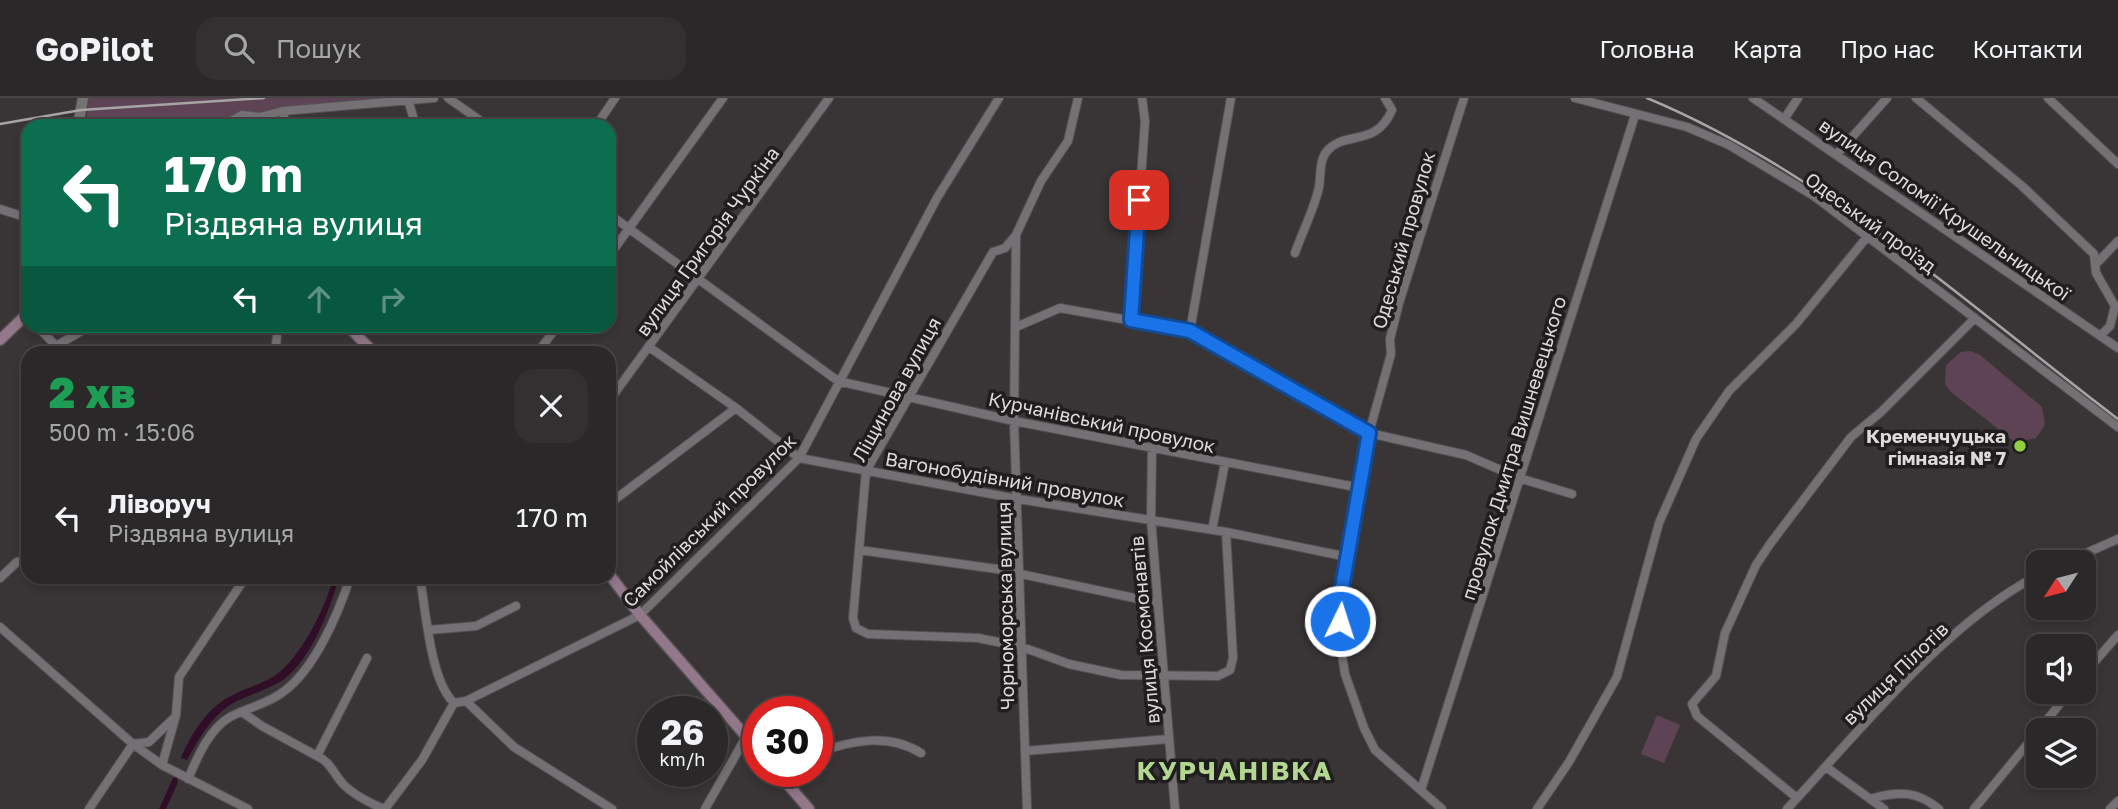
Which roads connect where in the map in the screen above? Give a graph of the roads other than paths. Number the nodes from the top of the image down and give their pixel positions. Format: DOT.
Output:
graph roads {
  1 [pos="83,98"];
  2 [pos="434,98"];
  3 [pos="447,98"];
  4 [pos="615,98"];
  5 [pos="723,98"];
  6 [pos="829,98"];
  7 [pos="999,98"];
  8 [pos="1078,98"];
  9 [pos="1142,98"];
  10 [pos="1231,98"];
  11 [pos="1385,98"];
  12 [pos="1464,98"];
  13 [pos="1575,98"];
  14 [pos="1753,98"];
  15 [pos="1798,98"];
  16 [pos="1887,98"];
  17 [pos="1916,98"];
  18 [pos="2048,98"];
  19 [pos="408,100"];
  20 [pos="283,111"];
  21 [pos="1635,115"];
  22 [pos="260,117"];
  23 [pos="1785,118"];
  24 [pos="79,119"];
  25 [pos="235,119"];
  26 [pos="263,119"];
  27 [pos="285,119"];
  28 [pos="413,119"];
  29 [pos="478,119"];
  30 [pos="601,119"];
  31 [pos="1837,154"];
  32 [pos="2118,164"];
  33 [pos="0,209"];
  34 [pos="21,216"];
  35 [pos="616,219"];
  36 [pos="631,230"];
  37 [pos="1016,235"];
  38 [pos="1867,237"];
  39 [pos="2118,241"];
  40 [pos="616,248"];
  41 [pos="1295,253"];
  42 [pos="2096,262"];
  43 [pos="698,278"];
  44 [pos="1975,318"];
  45 [pos="21,320"];
  46 [pos="1131,320"];
  47 [pos="1016,327"];
  48 [pos="21,329"];
  49 [pos="10,331"];
  50 [pos="1190,331"];
  51 [pos="42,333"];
  52 [pos="78,333"];
  53 [pos="2100,335"];
  54 [pos="0,340"];
  55 [pos="56,346"];
  56 [pos="649,347"];
  57 [pos="2118,348"];
  58 [pos="838,381"];
  59 [pos="616,392"];
  60 [pos="907,396"];
  61 [pos="736,408"];
  62 [pos="1014,421"];
  63 [pos="2118,427"];
  64 [pos="1369,433"];
  65 [pos="1152,447"];
  66 [pos="799,458"];
  67 [pos="1225,463"];
  68 [pos="866,471"];
  69 [pos="1519,478"];
  70 [pos="1361,488"];
  71 [pos="1572,494"];
  72 [pos="616,499"];
  73 [pos="1018,499"];
  74 [pos="1151,519"];
  75 [pos="1212,530"];
  76 [pos="1226,532"];
  77 [pos="2118,539"];
  78 [pos="859,550"];
  79 [pos="2093,550"];
  80 [pos="1348,557"];
  81 [pos="21,561"];
  82 [pos="1019,575"];
  83 [pos="0,578"];
  84 [pos="2026,582"];
  85 [pos="616,583"];
  86 [pos="241,584"];
  87 [pos="348,584"];
  88 [pos="421,584"];
  89 [pos="1158,603"];
  90 [pos="516,606"];
  91 [pos="640,615"];
  92 [pos="0,627"];
  93 [pos="429,630"];
  94 [pos="2118,635"];
  95 [pos="1022,647"];
  96 [pos="367,658"];
  97 [pos="2096,660"];
  98 [pos="1164,677"];
  99 [pos="466,701"];
  100 [pos="454,703"];
  101 [pos="2060,704"];
  102 [pos="242,712"];
  103 [pos="176,715"];
  104 [pos="2049,718"];
  105 [pos="742,732"];
  106 [pos="1169,739"];
  107 [pos="133,744"];
  108 [pos="742,744"];
  109 [pos="2026,746"];
  110 [pos="833,748"];
  111 [pos="1025,751"];
  112 [pos="922,753"];
  113 [pos="317,756"];
  114 [pos="162,765"];
  115 [pos="1826,766"];
  116 [pos="188,779"];
  117 [pos="790,787"];
  118 [pos="1421,790"];
  119 [pos="1797,798"];
  120 [pos="1873,798"];
  121 [pos="2118,800"];
  122 [pos="89,809"];
  123 [pos="248,809"];
  124 [pos="384,809"];
  125 [pos="612,809"];
  126 [pos="705,809"];
  127 [pos="809,809"];
  128 [pos="1027,809"];
  129 [pos="1175,809"];
  130 [pos="1442,809"];
  131 [pos="1537,809"];
  132 [pos="1787,809"];
  133 [pos="1884,809"];
  134 [pos="1939,809"];
  135 [pos="1974,809"];
  136 [pos="2110,809"];
  1 -- 24 [label="street"];
  2 -- 19 [label="street"];
  3 -- 29 [label="street"];
  4 -- 30 [label="street"];
  5 -- 36 [label="street"];
  6 -- 43 [label="street, вулиця Григорія Чуркіна"];
  7 -- 58 [label="street, Самойлівський провулок"];
  8 -- 37 [label="street, Ліщинова вулиця"];
  9 -- 46 [label="street"];
  10 -- 50 [label="street"];
  11 -- 41 [label="street"];
  12 -- 64 [label="street, Одеський провулок"];
  13 -- 21 [label="street, Одеський проїзд"];
  14 -- 23 [label="street, вулиця Соломії Крушельницької"];
  15 -- 23 [label="street"];
  16 -- 31 [label="street"];
  17 -- 42 [label="street"];
  18 -- 32 [label="street"];
  19 -- 20 [label="street"];
  19 -- 28 [label="street"];
  20 -- 22 [label="street"];
  20 -- 27 [label="street"];
  21 -- 38 [label="street, Одеський проїзд"];
  21 -- 69 [label="street, провулок Дмитра Вишневецького"];
  22 -- 25 [label="street"];
  22 -- 26 [label="street"];
  23 -- 31 [label="street, вулиця Соломії Крушельницької"];
  31 -- 53 [label="street, вулиця Соломії Крушельницької"];
  33 -- 34 [label="street"];
  35 -- 36 [label="street"];
  36 -- 40 [label="street"];
  36 -- 43 [label="street"];
  37 -- 47 [label="street, Чорноморська вулиця"];
  37 -- 60 [label="street, Ліщинова вулиця"];
  38 -- 44 [label="street, Одеський проїзд"];
  38 -- 131 [label="street"];
  39 -- 42 [label="street"];
  42 -- 53 [label="street"];
  43 -- 56 [label="street, вулиця Григорія Чуркіна"];
  43 -- 58 [label="street"];
  44 -- 63 [label="street, Одеський проїзд"];
  44 -- 119 [label="street"];
  45 -- 49 [label="main road"];
  46 -- 47 [label="street"];
  46 -- 50 [label="street"];
  47 -- 62 [label="street, Чорноморська вулиця"];
  48 -- 49 [label="main road"];
  49 -- 54 [label="main road"];
  50 -- 64 [label="street"];
  51 -- 55 [label="street"];
  52 -- 55 [label="street"];
  53 -- 57 [label="street, вулиця Соломії Крушельницької"];
  56 -- 59 [label="street, вулиця Григорія Чуркіна"];
  56 -- 61 [label="street, Вагонобудівний провулок"];
  58 -- 60 [label="street, Курчанівський провулок"];
  58 -- 66 [label="street, Самойлівський провулок"];
  60 -- 62 [label="street, Курчанівський провулок"];
  60 -- 68 [label="street, Ліщинова вулиця"];
  61 -- 66 [label="street, Вагонобудівний провулок"];
  61 -- 72 [label="street"];
  62 -- 65 [label="street, Курчанівський провулок"];
  62 -- 73 [label="street, Чорноморська вулиця"];
  64 -- 69 [label="street"];
  64 -- 70 [label="street, Одеський провулок"];
  65 -- 67 [label="street, Курчанівський провулок"];
  65 -- 74 [label="street, вулиця Космонавтів"];
  66 -- 68 [label="street, Вагонобудівний провулок"];
  66 -- 91 [label="street, Самойлівський провулок"];
  67 -- 70 [label="street, Курчанівський провулок"];
  67 -- 75 [label="street"];
  68 -- 73 [label="street, Вагонобудівний провулок"];
  68 -- 78 [label="street, Ліщинова вулиця"];
  69 -- 71 [label="street"];
  69 -- 118 [label="street, провулок Дмитра Вишневецького"];
  70 -- 80 [label="street, Одеський провулок"];
  73 -- 74 [label="street, Вагонобудівний провулок"];
  73 -- 82 [label="street, Чорноморська вулиця"];
  74 -- 75 [label="street, Вагонобудівний провулок"];
  74 -- 89 [label="street, вулиця Космонавтів"];
  75 -- 76 [label="street, Вагонобудівний провулок"];
  76 -- 80 [label="street, Вагонобудівний провулок"];
  76 -- 98 [label="street, Ліщинова вулиця"];
  77 -- 79 [label="street"];
  78 -- 82 [label="street"];
  78 -- 95 [label="street, Ліщинова вулиця"];
  80 -- 118 [label="street, Одеський провулок"];
  81 -- 83 [label="street"];
  82 -- 89 [label="street"];
  82 -- 95 [label="street, Чорноморська вулиця"];
  84 -- 115 [label="street, вулиця Пілотів"];
  85 -- 91 [label="main road"];
  86 -- 103 [label="street"];
  87 -- 102 [label="street"];
  88 -- 93 [label="street"];
  89 -- 98 [label="street, вулиця Космонавтів"];
  90 -- 93 [label="street"];
  91 -- 99 [label="street, Самойлівський провулок"];
  91 -- 105 [label="main road"];
  92 -- 107 [label="street"];
  93 -- 100 [label="street"];
  94 -- 97 [label="street"];
  95 -- 98 [label="street, Ліщинова вулиця"];
  95 -- 111 [label="street, Чорноморська вулиця"];
  96 -- 113 [label="street"];
  98 -- 106 [label="street, вулиця Космонавтів"];
  99 -- 100 [label="street, Самойлівський провулок"];
  99 -- 125 [label="street"];
  100 -- 124 [label="street"];
  101 -- 104 [label="street"];
  102 -- 113 [label="street"];
  102 -- 116 [label="street"];
  103 -- 107 [label="street"];
  103 -- 114 [label="street"];
  106 -- 111 [label="street"];
  106 -- 129 [label="street, вулиця Космонавтів"];
  107 -- 114 [label="street"];
  107 -- 122 [label="street"];
  108 -- 126 [label="street"];
  109 -- 135 [label="street"];
  110 -- 112 [label="street"];
  111 -- 128 [label="street, Чорноморська вулиця"];
  113 -- 124 [label="street"];
  114 -- 116 [label="street"];
  115 -- 119 [label="street, вулиця Пілотів"];
  115 -- 120 [label="street"];
  116 -- 123 [label="street"];
  117 -- 127 [label="main road"];
  118 -- 130 [label="street, Одеський провулок"];
  119 -- 132 [label="street, вулиця Пілотів"];
  120 -- 133 [label="street"];
  120 -- 134 [label="street"];
  121 -- 136 [label="street"];
}
